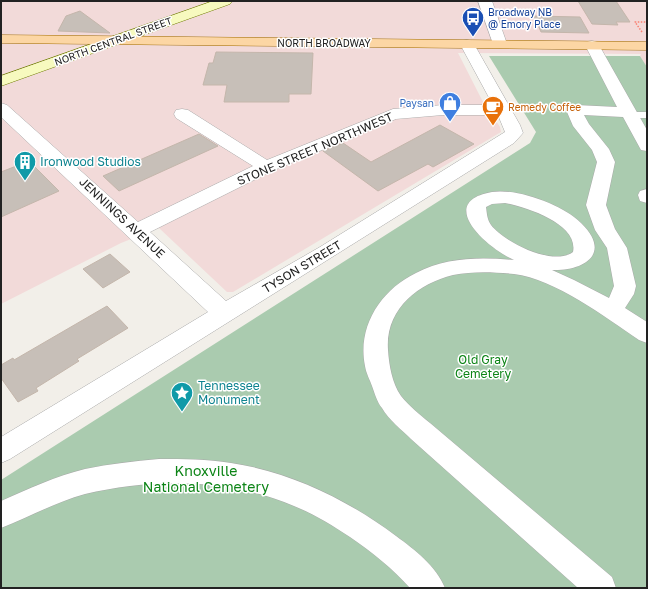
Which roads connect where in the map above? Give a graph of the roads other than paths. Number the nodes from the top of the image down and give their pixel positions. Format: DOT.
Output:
graph roads {
  1 [pos="485,1"];
  2 [pos="222,2"];
  3 [pos="1,39"];
  4 [pos="113,41"];
  5 [pos="467,44"];
  6 [pos="500,44"];
  7 [pos="592,45"];
  8 [pos="647,46"];
  9 [pos="1,81"];
  10 [pos="1,108"];
  11 [pos="504,110"];
  12 [pos="627,112"];
  13 [pos="182,114"];
  14 [pos="647,115"];
  15 [pos="647,146"];
  16 [pos="266,167"];
  17 [pos="136,231"];
  18 [pos="530,265"];
  19 [pos="610,310"];
  20 [pos="224,313"];
  21 [pos="647,334"];
  22 [pos="1,451"];
  23 [pos="1,515"];
  24 [pos="427,587"];
  25 [pos="601,588"];
  1 -- 6 [label="street"];
  2 -- 4 [label="main road, NORTH CENTRAL STREET"];
  3 -- 4 [label="main road, NORTH BROADWAY"];
  4 -- 5 [label="main road, NORTH BROADWAY"];
  4 -- 9 [label="main road, NORTH CENTRAL STREET"];
  5 -- 6 [label="main road, NORTH BROADWAY"];
  5 -- 11 [label="street, TYSON STREET"];
  6 -- 7 [label="main road, NORTH BROADWAY"];
  7 -- 8 [label="main road, NORTH BROADWAY"];
  7 -- 12 [label="street"];
  10 -- 17 [label="street, JENNINGS AVENUE"];
  11 -- 16 [label="street, STONE STREET NORTHWEST"];
  11 -- 20 [label="street, TYSON STREET"];
  12 -- 14 [label="lane"];
  12 -- 15 [label="street"];
  12 -- 19 [label="street"];
  13 -- 16 [label="street"];
  16 -- 17 [label="street, STONE STREET NORTHWEST"];
  17 -- 20 [label="street, JENNINGS AVENUE"];
  18 -- 18 [label="street"];
  18 -- 19 [label="street"];
  18 -- 25 [label="street"];
  19 -- 21 [label="street"];
  20 -- 22 [label="street, TYSON STREET"];
  23 -- 24 [label="street"];
}
